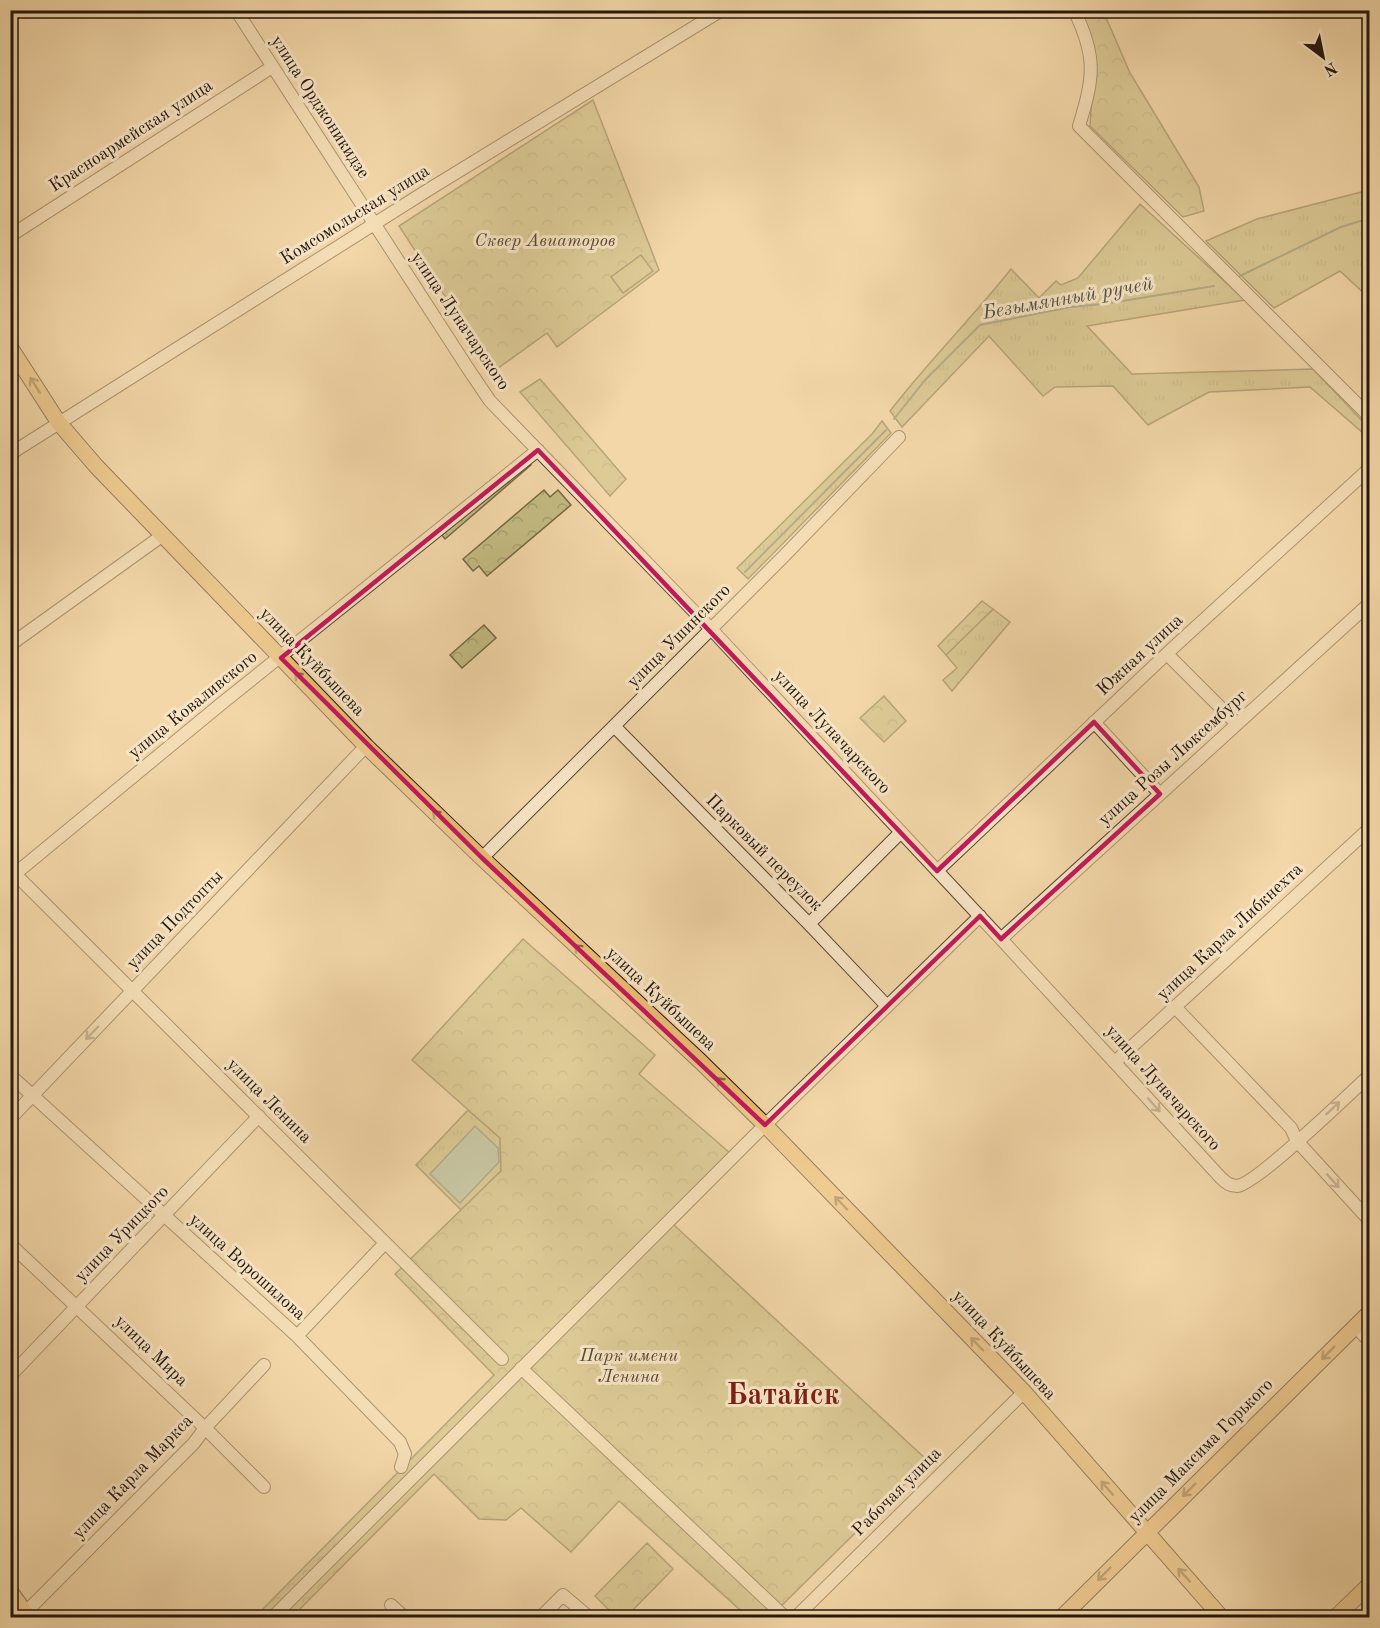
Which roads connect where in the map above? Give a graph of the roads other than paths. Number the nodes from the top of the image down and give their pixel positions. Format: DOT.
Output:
graph roads {
  1 [pos="236,10"];
  2 [pos="722,10"];
  3 [pos="1074,10"];
  4 [pos="272,67"];
  5 [pos="375,224"];
  6 [pos="10,236"];
  7 [pos="10,348"];
  8 [pos="1370,417"];
  9 [pos="59,423"];
  10 [pos="899,437"];
  11 [pos="538,450"];
  12 [pos="10,454"];
  13 [pos="1370,468"];
  14 [pos="163,535"];
  15 [pos="1370,603"];
  16 [pos="711,629"];
  17 [pos="10,645"];
  18 [pos="1167,654"];
  19 [pos="280,658"];
  20 [pos="1094,722"];
  21 [pos="1237,724"];
  22 [pos="614,726"];
  23 [pos="366,746"];
  24 [pos="1160,794"];
  25 [pos="1370,828"];
  26 [pos="901,832"];
  27 [pos="482,858"];
  28 [pos="937,871"];
  29 [pos="12,874"];
  30 [pos="980,916"];
  31 [pos="809,924"];
  32 [pos="1001,939"];
  33 [pos="132,991"];
  34 [pos="887,1006"];
  35 [pos="1175,1007"];
  36 [pos="1115,1062"];
  37 [pos="10,1075"];
  38 [pos="1370,1075"];
  39 [pos="32,1096"];
  40 [pos="259,1116"];
  41 [pos="10,1119"];
  42 [pos="765,1125"];
  43 [pos="1298,1141"];
  44 [pos="164,1216"];
  45 [pos="1370,1221"];
  46 [pos="10,1244"];
  47 [pos="385,1244"];
  48 [pos="77,1306"];
  49 [pos="1370,1312"];
  50 [pos="1355,1326"];
  51 [pos="297,1336"];
  52 [pos="1370,1342"];
  53 [pos="502,1359"];
  54 [pos="264,1365"];
  55 [pos="521,1368"];
  56 [pos="10,1376"];
  57 [pos="1024,1392"];
  58 [pos="205,1428"];
  59 [pos="401,1467"];
  60 [pos="264,1487"];
  61 [pos="1146,1532"];
  62 [pos="1370,1584"];
  63 [pos="10,1591"];
  64 [pos="391,1605"];
  65 [pos="27,1615"];
  66 [pos="272,1617"];
  67 [pos="405,1617"];
  68 [pos="540,1617"];
  69 [pos="590,1617"];
  70 [pos="786,1617"];
  71 [pos="795,1617"];
  72 [pos="1061,1617"];
  73 [pos="1222,1617"];
  74 [pos="1335,1617"];
  1 -- 4 [label="street, улица Орджоникидзе"];
  2 -- 5 [label="street, Комсомольская улица"];
  3 -- 8 [label="street"];
  4 -- 5 [label="street, улица Орджоникидзе"];
  4 -- 6 [label="street, Красноармейская улица"];
  5 -- 9 [label="street, Комсомольская улица"];
  5 -- 11 [label="street, улица Луначарского"];
  9 -- 7 [label="main road, улица Куйбышева, one-way"];
  9 -- 12 [label="street, Комсомольская улица"];
  9 -- 14 [label="main road, улица Куйбышева"];
  10 -- 16 [label="street, улица Ушинского"];
  11 -- 16 [label="street, улица Луначарского"];
  11 -- 19 [label="street, улица Коваливского"];
  13 -- 18 [label="street, Южная улица"];
  14 -- 17 [label="street"];
  14 -- 19 [label="main road, улица Куйбышева"];
  15 -- 21 [label="street, улица Розы Люксембург"];
  16 -- 22 [label="street, улица Ушинского"];
  16 -- 26 [label="street, улица Луначарского"];
  18 -- 20 [label="street, Южная улица"];
  18 -- 21 [label="street"];
  23 -- 19 [label="main road, улица Куйбышева, one-way"];
  19 -- 29 [label="street, улица Коваливского"];
  20 -- 24 [label="street"];
  20 -- 28 [label="street, Южная улица"];
  21 -- 24 [label="street, улица Розы Люксембург"];
  22 -- 27 [label="street, улица Ушинского"];
  22 -- 31 [label="street, Парковый переулок"];
  27 -- 23 [label="main road, улица Куйбышева, one-way"];
  23 -- 33 [label="street, улица Подтопты"];
  24 -- 32 [label="street, улица Розы Люксембург"];
  25 -- 35 [label="street, улица Карла Либкнехта"];
  26 -- 28 [label="street, улица Луначарского"];
  26 -- 31 [label="street"];
  42 -- 27 [label="main road, улица Куйбышева, one-way"];
  28 -- 30 [label="street, улица Луначарского"];
  29 -- 33 [label="street, улица Ленина"];
  30 -- 32 [label="street, улица Луначарского"];
  30 -- 34 [label="street"];
  31 -- 34 [label="street, Парковый переулок"];
  32 -- 36 [label="street, улица Луначарского"];
  33 -- 39 [label="street, улица Подтопты, one-way"];
  33 -- 40 [label="street, улица Ленина"];
  34 -- 42 [label="street"];
  35 -- 36 [label="street, улица Карла Либкнехта"];
  35 -- 43 [label="street"];
  36 -- 43 [label="street, улица Луначарского, one-way"];
  37 -- 39 [label="street, улица Ворошилова"];
  43 -- 38 [label="street, one-way"];
  39 -- 41 [label="street, улица Подтопты"];
  39 -- 44 [label="street, улица Ворошилова"];
  40 -- 44 [label="street, улица Урицкого"];
  40 -- 47 [label="street, улица Ленина"];
  42 -- 55 [label="street"];
  57 -- 42 [label="main road, улица Куйбышева, one-way"];
  43 -- 45 [label="street, one-way"];
  44 -- 48 [label="street, улица Урицкого"];
  44 -- 51 [label="street, улица Ворошилова"];
  46 -- 48 [label="street, улица Мира"];
  47 -- 51 [label="street"];
  47 -- 53 [label="street, улица Ленина"];
  48 -- 56 [label="street, улица Урицкого"];
  48 -- 58 [label="street, улица Мира"];
  49 -- 50 [label="main road, улица Максима Горького"];
  50 -- 52 [label="street"];
  50 -- 61 [label="main road, улица Максима Горького, one-way"];
  51 -- 59 [label="street, улица Ворошилова"];
  54 -- 58 [label="street, улица Карла Маркса"];
  55 -- 66 [label="street"];
  55 -- 70 [label="street"];
  61 -- 57 [label="main road, улица Куйбышева, one-way"];
  57 -- 71 [label="street, Рабочая улица"];
  58 -- 60 [label="street, улица Мира"];
  58 -- 65 [label="street, улица Карла Маркса"];
  61 -- 72 [label="main road, улица Максима Горького, one-way"];
  73 -- 61 [label="main road, улица Куйбышева, one-way"];
  62 -- 74 [label="main road"];
  63 -- 65 [label="main road"];
  64 -- 67 [label="street"];
  68 -- 69 [label="street"];
}
